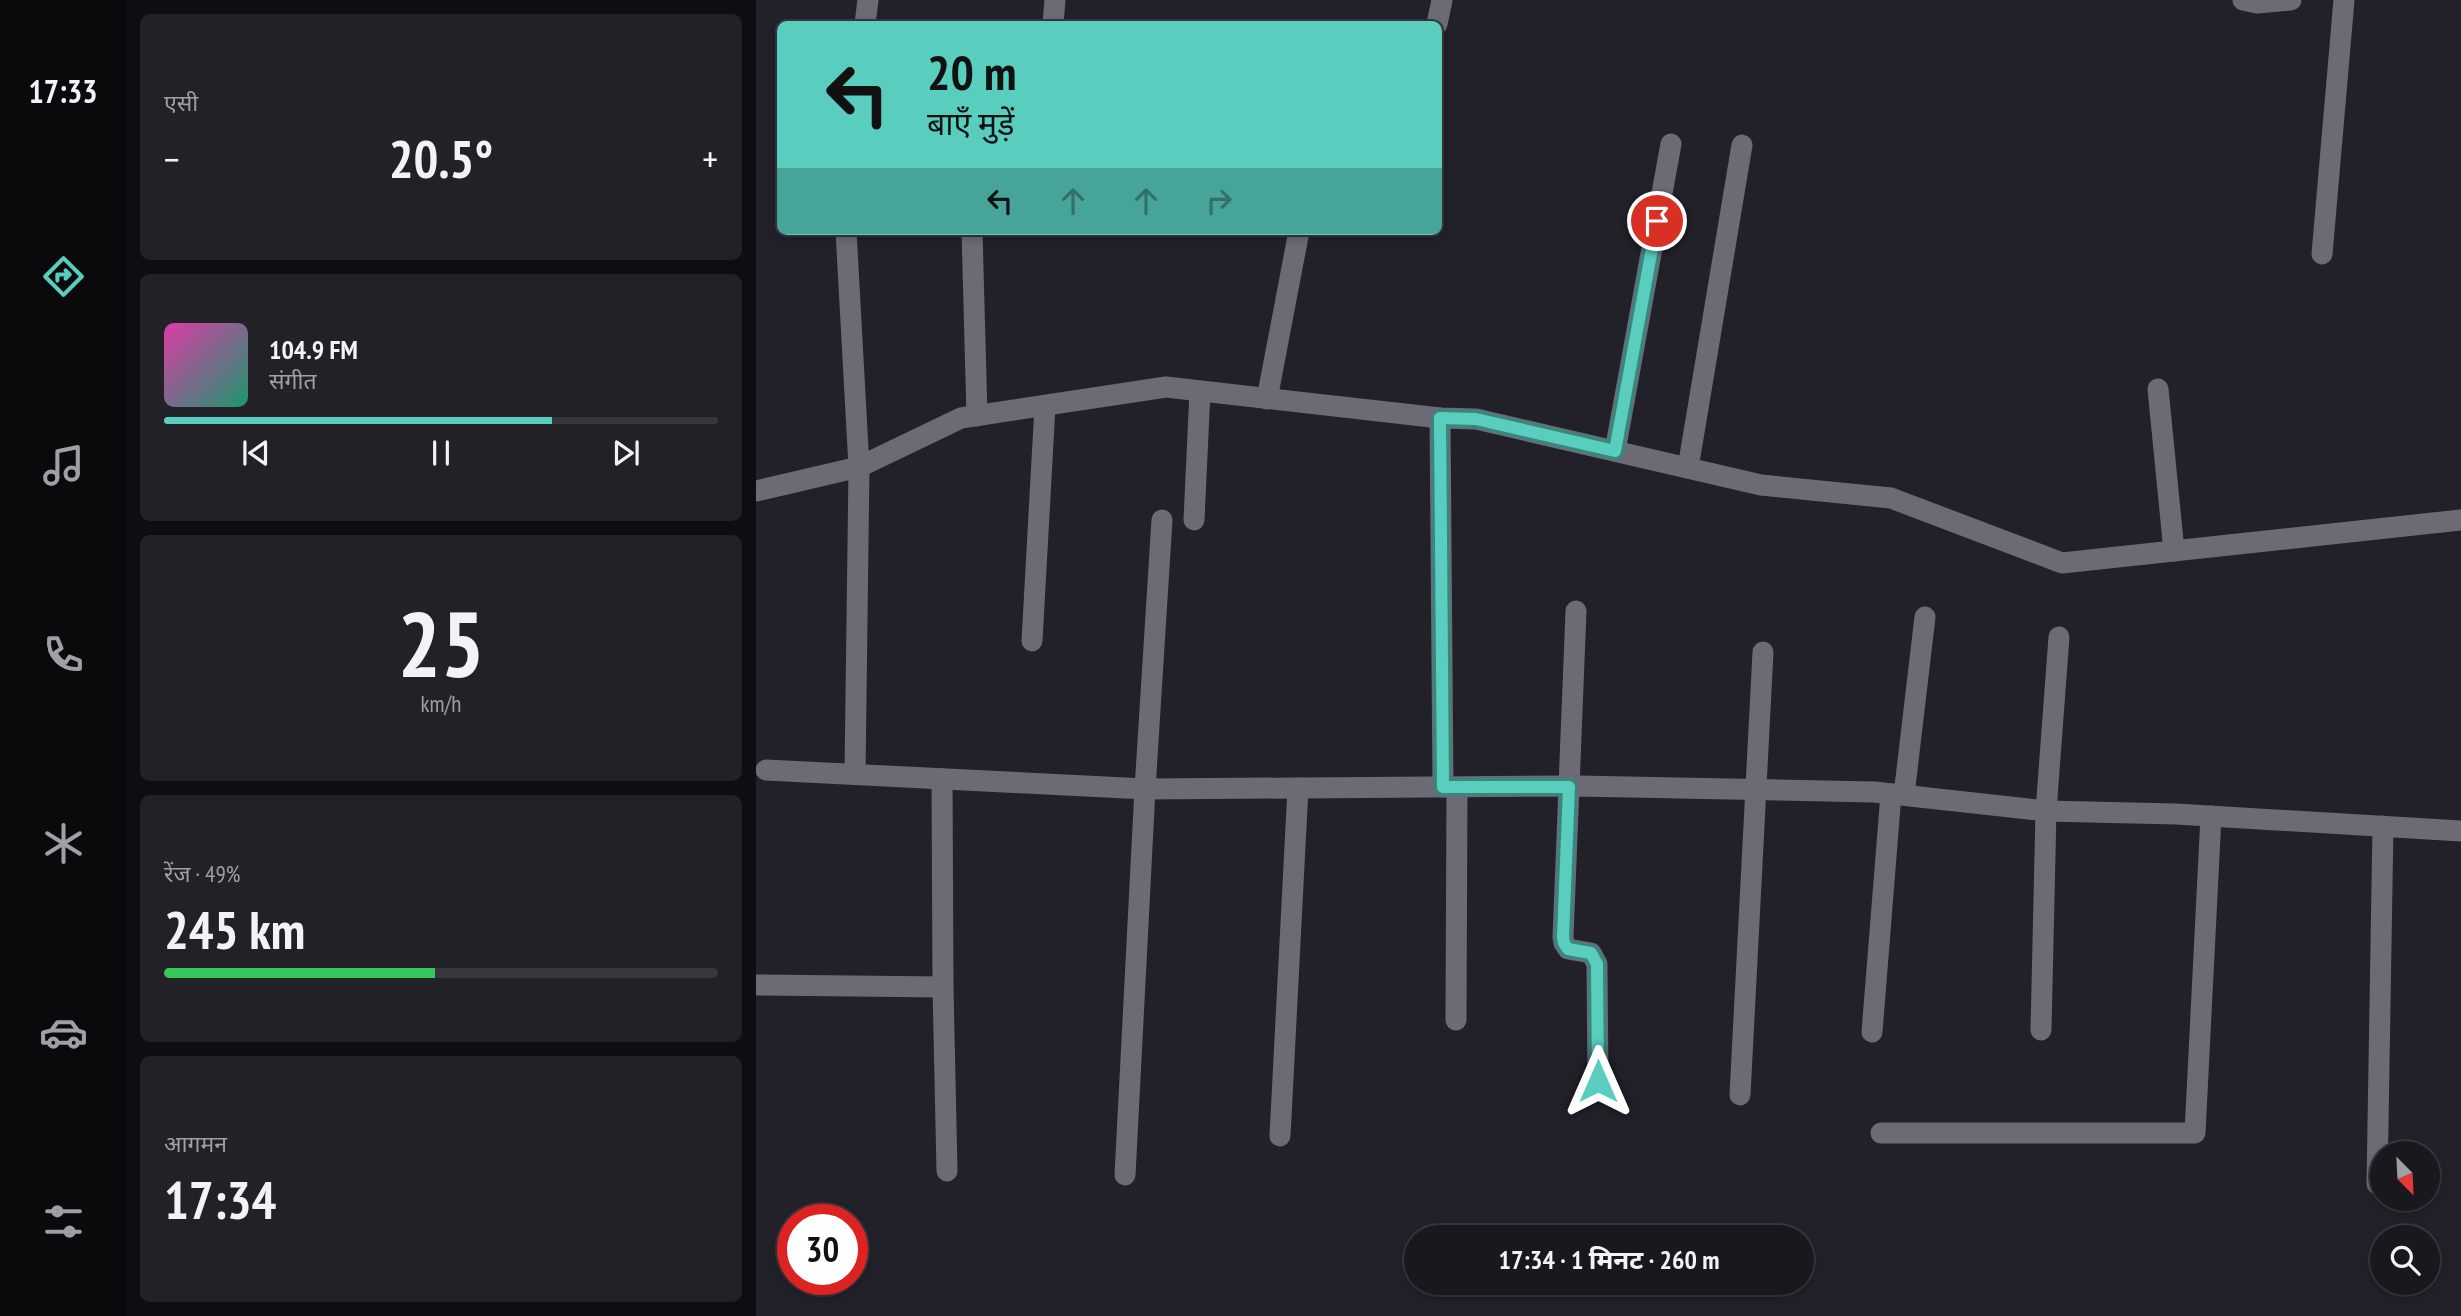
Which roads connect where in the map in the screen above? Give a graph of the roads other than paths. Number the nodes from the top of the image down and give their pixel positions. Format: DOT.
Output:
graph roads {
  1 [pos="868,0"];
  2 [pos="1055,0"];
  3 [pos="1442,0"];
  4 [pos="2243,0"];
  5 [pos="2291,0"];
  6 [pos="2344,0"];
  7 [pos="865,21"];
  8 [pos="1053,21"];
  9 [pos="1438,21"];
  10 [pos="1671,144"];
  11 [pos="1742,145"];
  12 [pos="846,235"];
  13 [pos="972,235"];
  14 [pos="1298,235"];
  15 [pos="2322,254"];
  16 [pos="2158,390"];
  17 [pos="1200,391"];
  18 [pos="1267,399"];
  19 [pos="1045,406"];
  20 [pos="977,416"];
  21 [pos="1440,418"];
  22 [pos="1615,451"];
  23 [pos="859,467"];
  24 [pos="1688,468"];
  25 [pos="756,491"];
  26 [pos="1162,520"];
  27 [pos="1194,520"];
  28 [pos="2461,520"];
  29 [pos="2174,551"];
  30 [pos="1576,611"];
  31 [pos="1924,617"];
  32 [pos="2059,637"];
  33 [pos="1032,641"];
  34 [pos="1763,652"];
  35 [pos="766,770"];
  36 [pos="855,774"];
  37 [pos="942,779"];
  38 [pos="1450,787"];
  39 [pos="1569,787"];
  40 [pos="1298,788"];
  41 [pos="1145,789"];
  42 [pos="1757,790"];
  43 [pos="1897,794"];
  44 [pos="2046,811"];
  45 [pos="2211,816"];
  46 [pos="2383,826"];
  47 [pos="2461,831"];
  48 [pos="756,985"];
  49 [pos="943,987"];
  50 [pos="1457,1020"];
  51 [pos="2041,1030"];
  52 [pos="1872,1032"];
  53 [pos="1598,1081"];
  54 [pos="1740,1095"];
  55 [pos="1881,1133"];
  56 [pos="1279,1136"];
  57 [pos="2378,1141"];
  58 [pos="947,1171"];
  59 [pos="1125,1175"];
  1 -- 7 [label="street"];
  2 -- 8 [label="street"];
  3 -- 9 [label="street"];
  4 -- 5 [label="street"];
  6 -- 15 [label="street"];
  10 -- 22 [label="street"];
  11 -- 24 [label="street"];
  12 -- 23 [label="street"];
  13 -- 20 [label="street"];
  14 -- 18 [label="street"];
  16 -- 29 [label="street"];
  17 -- 18 [label="street"];
  17 -- 19 [label="street"];
  17 -- 27 [label="street"];
  18 -- 21 [label="street"];
  19 -- 20 [label="street"];
  19 -- 33 [label="street"];
  20 -- 23 [label="street"];
  21 -- 22 [label="street"];
  21 -- 38 [label="street"];
  22 -- 24 [label="street"];
  23 -- 25 [label="street"];
  23 -- 36 [label="street"];
  24 -- 29 [label="street"];
  26 -- 41 [label="street"];
  28 -- 29 [label="street"];
  30 -- 39 [label="street"];
  31 -- 43 [label="street"];
  32 -- 44 [label="street"];
  34 -- 42 [label="street"];
  35 -- 36 [label="street"];
  36 -- 37 [label="street"];
  37 -- 41 [label="street"];
  37 -- 49 [label="street"];
  38 -- 39 [label="street"];
  38 -- 40 [label="street"];
  38 -- 50 [label="street"];
  39 -- 42 [label="street"];
  39 -- 53 [label="street"];
  40 -- 41 [label="street"];
  40 -- 56 [label="street"];
  41 -- 59 [label="street"];
  42 -- 43 [label="street"];
  42 -- 54 [label="street"];
  43 -- 44 [label="street"];
  43 -- 52 [label="street"];
  44 -- 45 [label="street"];
  44 -- 51 [label="street"];
  45 -- 46 [label="street"];
  45 -- 55 [label="street"];
  46 -- 47 [label="street"];
  46 -- 57 [label="street"];
  48 -- 49 [label="street"];
  49 -- 58 [label="street"];
}
